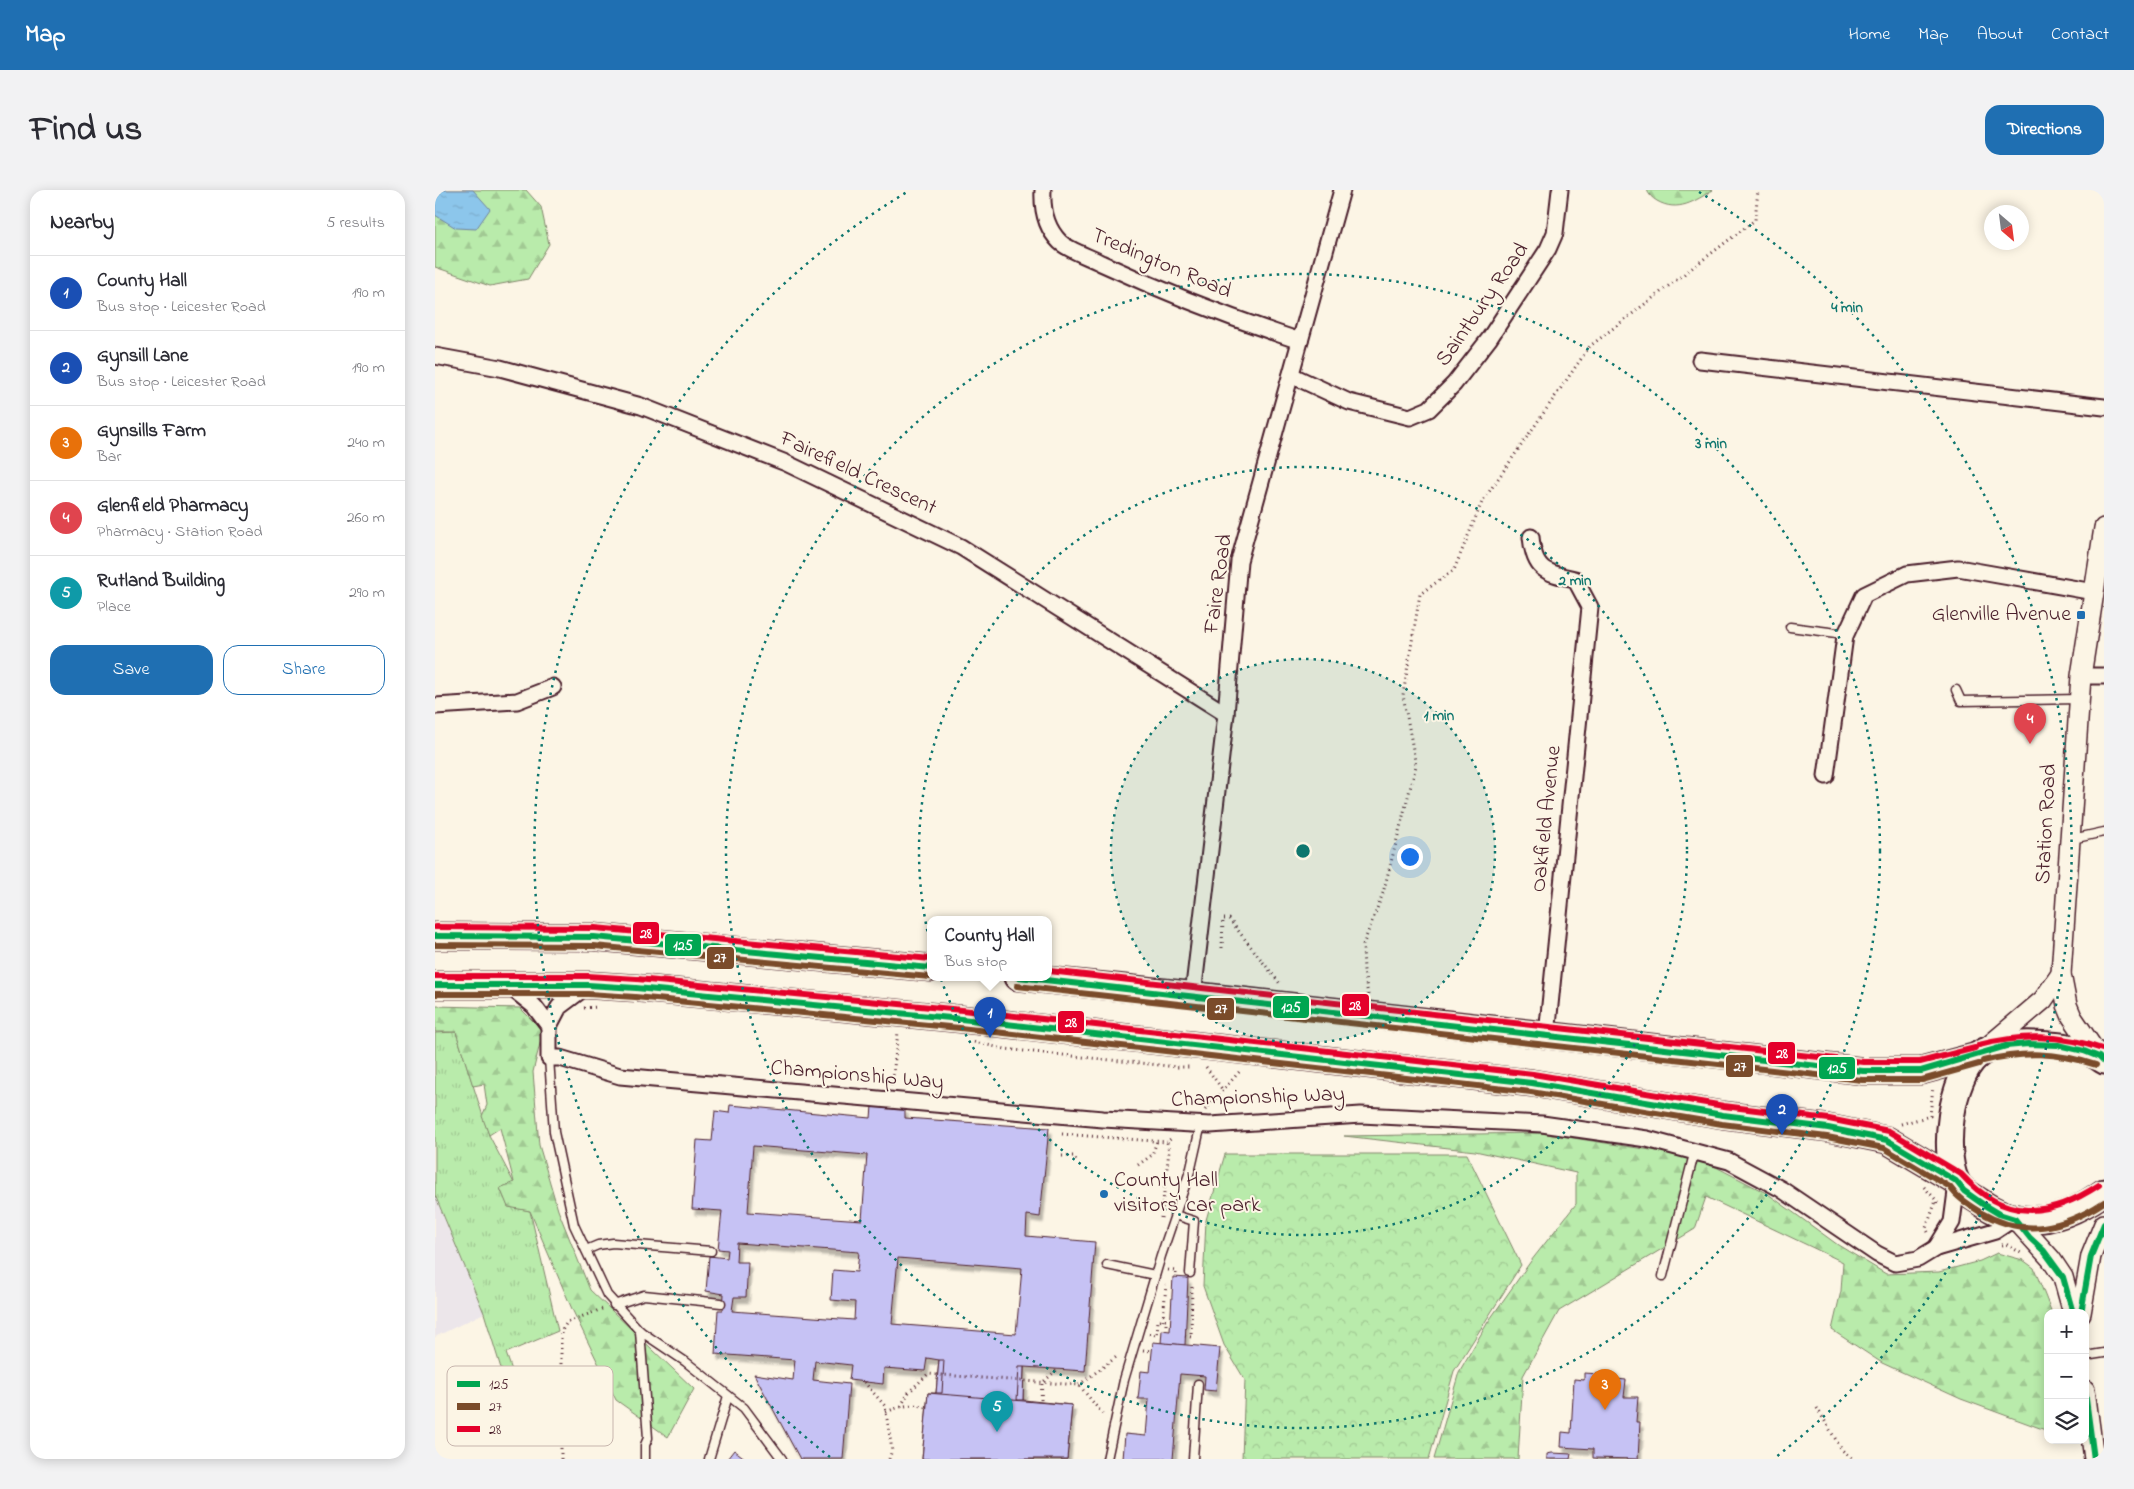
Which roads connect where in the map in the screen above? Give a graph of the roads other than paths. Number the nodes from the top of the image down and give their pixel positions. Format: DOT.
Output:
graph roads {
  1 [pos="1043,190"];
  2 [pos="1342,190"];
  3 [pos="1560,190"];
  4 [pos="1301,341"];
  5 [pos="435,356"];
  6 [pos="1700,360"];
  7 [pos="1291,375"];
  8 [pos="2104,407"];
  9 [pos="2104,528"];
  10 [pos="1531,537"];
  11 [pos="2101,559"];
  12 [pos="2094,592"];
  13 [pos="1790,627"];
  14 [pos="1845,634"];
  15 [pos="2081,676"];
  16 [pos="2104,676"];
  17 [pos="553,688"];
  18 [pos="1956,690"];
  19 [pos="1985,691"];
  20 [pos="2079,699"];
  21 [pos="1992,700"];
  22 [pos="435,706"];
  23 [pos="1226,714"];
  24 [pos="1826,776"];
  25 [pos="2104,832"];
  26 [pos="2071,839"];
  27 [pos="435,936"];
  28 [pos="927,968"];
  29 [pos="2061,974"];
  30 [pos="1052,980"];
  31 [pos="435,985"];
  32 [pos="588,985"];
  33 [pos="509,986"];
  34 [pos="1193,994"];
  35 [pos="549,1026"];
  36 [pos="1547,1035"];
  37 [pos="1979,1054"];
  38 [pos="549,1058"];
  39 [pos="2103,1060"];
  40 [pos="1194,1124"];
  41 [pos="1695,1150"];
  42 [pos="1957,1182"];
  43 [pos="2104,1192"];
  44 [pos="1175,1215"];
  45 [pos="2014,1219"];
  46 [pos="2104,1224"];
  47 [pos="1937,1246"];
  48 [pos="586,1250"];
  49 [pos="711,1251"];
  50 [pos="1107,1265"];
  51 [pos="1190,1274"];
  52 [pos="1155,1275"];
  53 [pos="1663,1276"];
  54 [pos="721,1303"];
  55 [pos="615,1305"];
  56 [pos="2072,1309"];
  57 [pos="2082,1309"];
  58 [pos="640,1331"];
  59 [pos="2104,1353"];
  60 [pos="2089,1355"];
  61 [pos="1198,1384"];
  62 [pos="728,1396"];
  63 [pos="2086,1399"];
  64 [pos="645,1459"];
  65 [pos="709,1459"];
  66 [pos="782,1459"];
  67 [pos="1107,1459"];
  68 [pos="1193,1459"];
  69 [pos="2094,1459"];
  1 -- 4 [label="street, Tredington Road"];
  2 -- 4 [label="street, Faire Road"];
  3 -- 7 [label="street, Saintbury Road"];
  4 -- 7 [label="street, Faire Road"];
  5 -- 23 [label="street, Fairefield Crescent"];
  6 -- 8 [label="street"];
  7 -- 23 [label="street, Faire Road"];
  9 -- 11 [label="street, Station Road"];
  10 -- 36 [label="street, Oakfield Avenue"];
  11 -- 12 [label="street, Station Road"];
  12 -- 14 [label="street"];
  12 -- 15 [label="street, Station Road"];
  13 -- 14 [label="lane"];
  14 -- 24 [label="street"];
  15 -- 16 [label="street"];
  15 -- 20 [label="street, Station Road"];
  17 -- 22 [label="street"];
  18 -- 21 [label="lane"];
  19 -- 21 [label="lane"];
  20 -- 21 [label="lane"];
  20 -- 26 [label="street, Station Road"];
  23 -- 34 [label="street, Faire Road"];
  25 -- 26 [label="lane"];
  26 -- 29 [label="street, Station Road"];
  27 -- 28 [label="highway"];
  29 -- 37 [label="street"];
  29 -- 39 [label="street, Station Road"];
  30 -- 34 [label="highway"];
  31 -- 33 [label="highway"];
  32 -- 33 [label="highway"];
  32 -- 35 [label="street"];
  32 -- 42 [label="highway"];
  33 -- 35 [label="street"];
  34 -- 36 [label="highway"];
  35 -- 38 [label="street"];
  36 -- 37 [label="highway"];
  37 -- 39 [label="highway"];
  37 -- 42 [label="highway"];
  38 -- 40 [label="street, Championship Way"];
  38 -- 48 [label="lane"];
  40 -- 41 [label="street, Championship Way"];
  40 -- 44 [label="lane"];
  41 -- 47 [label="street, Championship Way"];
  41 -- 53 [label="lane"];
  42 -- 45 [label="highway"];
  42 -- 47 [label="street, Championship Way"];
  43 -- 45 [label="highway"];
  44 -- 51 [label="lane"];
  44 -- 52 [label="lane"];
  45 -- 47 [label="street, Championship Way"];
  45 -- 56 [label="street"];
  46 -- 57 [label="street"];
  48 -- 49 [label="lane"];
  48 -- 55 [label="lane"];
  50 -- 52 [label="lane"];
  52 -- 67 [label="lane"];
  54 -- 55 [label="lane"];
  55 -- 58 [label="lane"];
  58 -- 62 [label="lane"];
  58 -- 64 [label="lane"];
  59 -- 60 [label="lane"];
  61 -- 68 [label="lane"];
  62 -- 65 [label="lane"];
  62 -- 66 [label="lane"];
  63 -- 69 [label="street"];
}
